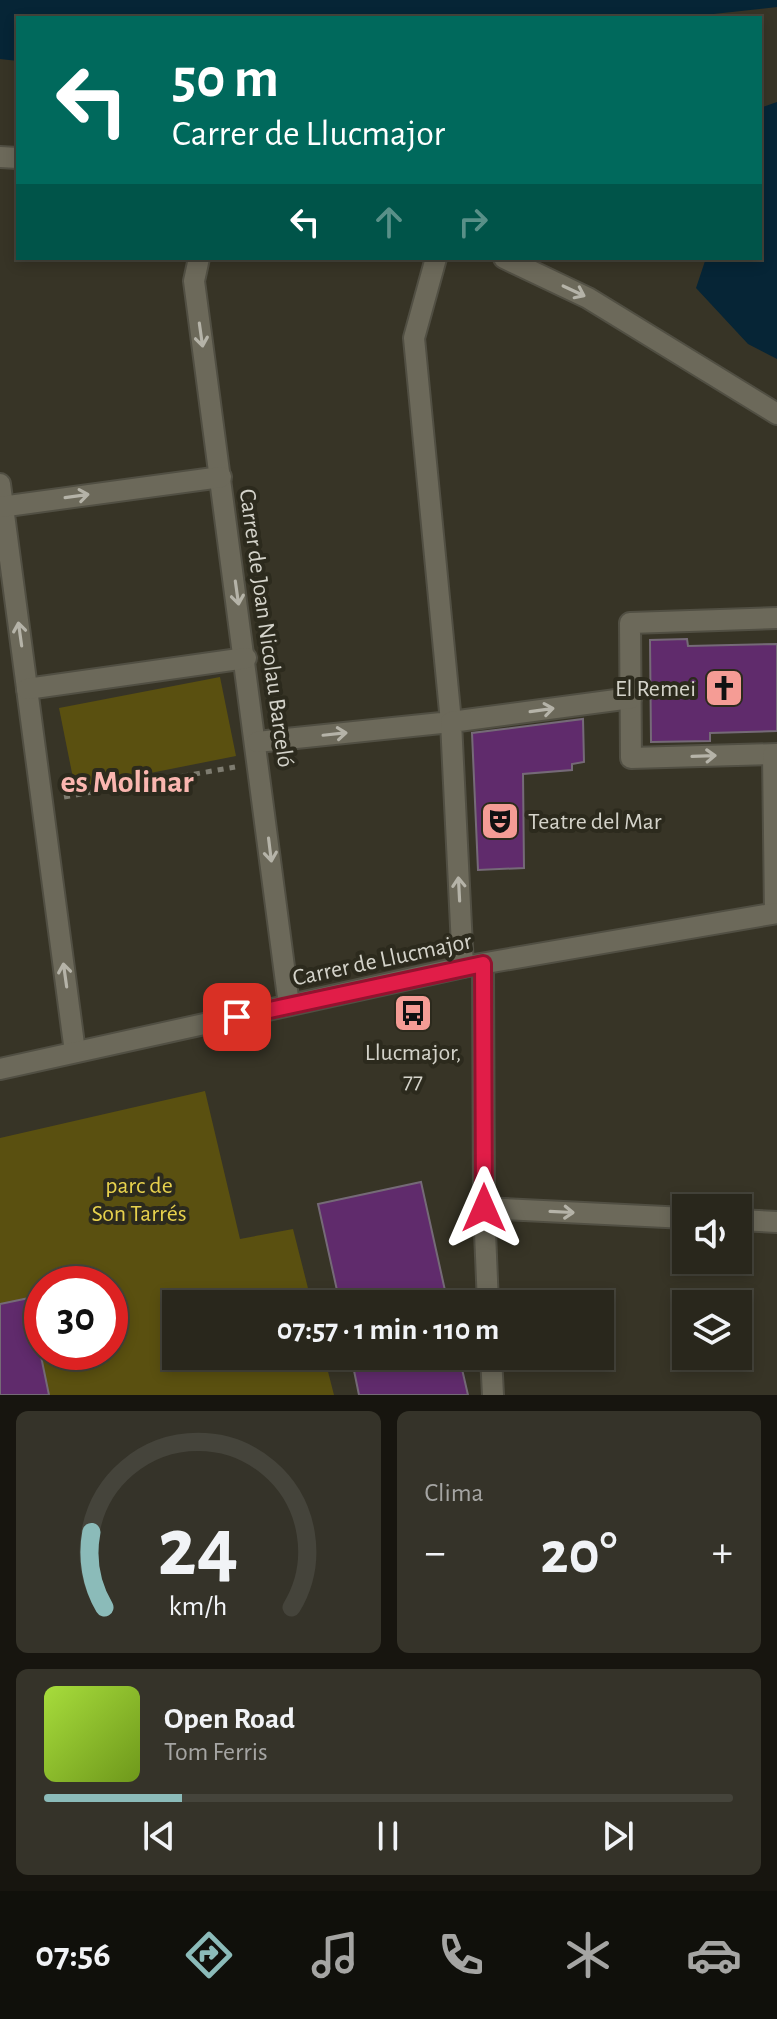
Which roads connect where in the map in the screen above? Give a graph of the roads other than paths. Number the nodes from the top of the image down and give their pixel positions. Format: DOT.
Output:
graph roads {
  1 [pos="199,260"];
  2 [pos="435,260"];
  3 [pos="508,260"];
  4 [pos="777,414"];
  5 [pos="221,477"];
  6 [pos="0,484"];
  7 [pos="2,506"];
  8 [pos="777,618"];
  9 [pos="246,658"];
  10 [pos="27,689"];
  11 [pos="631,698"];
  12 [pos="451,722"];
  13 [pos="258,753"];
  14 [pos="775,754"];
  15 [pos="776,913"];
  16 [pos="473,966"];
  17 [pos="289,1005"];
  18 [pos="75,1052"];
  19 [pos="0,1069"];
  20 [pos="484,1208"];
  21 [pos="672,1217"];
  22 [pos="752,1221"];
  23 [pos="777,1222"];
  24 [pos="487,1290"];
  25 [pos="492,1370"];
  26 [pos="493,1395"];
  1 -- 5 [label="street, Carrer de Joan Nicolau Barceló, one-way"];
  2 -- 12 [label="street"];
  3 -- 4 [label="street, one-way"];
  7 -- 5 [label="street, one-way"];
  5 -- 9 [label="street, Carrer de Joan Nicolau Barceló, one-way"];
  6 -- 7 [label="street"];
  10 -- 7 [label="street, one-way"];
  8 -- 11 [label="street"];
  9 -- 10 [label="street"];
  9 -- 13 [label="street, Carrer de Joan Nicolau Barceló"];
  18 -- 10 [label="street, one-way"];
  12 -- 11 [label="street, one-way"];
  11 -- 14 [label="street, one-way"];
  13 -- 12 [label="street, one-way"];
  16 -- 12 [label="street, one-way"];
  13 -- 17 [label="street, Carrer de Joan Nicolau Barceló, one-way"];
  14 -- 15 [label="street"];
  15 -- 16 [label="street, Carrer de Llucmajor"];
  16 -- 17 [label="street, Carrer de Llucmajor"];
  16 -- 20 [label="street"];
  17 -- 18 [label="street, Carrer de Llucmajor"];
  18 -- 19 [label="street, Carrer de Llucmajor"];
  20 -- 21 [label="street, one-way"];
  20 -- 24 [label="street"];
  22 -- 23 [label="street"];
  25 -- 26 [label="street"];
}
